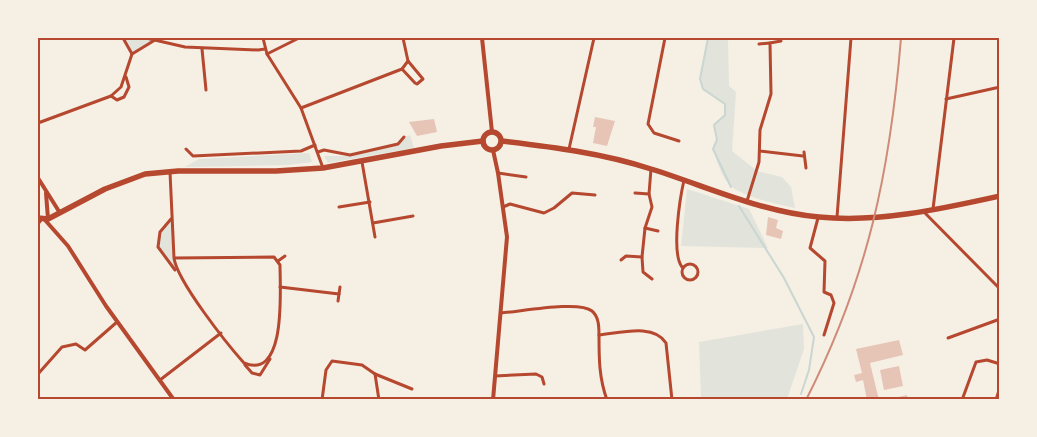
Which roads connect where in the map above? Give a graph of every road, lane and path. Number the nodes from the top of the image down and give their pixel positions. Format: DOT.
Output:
graph roads {
  1 [pos="123,38"];
  2 [pos="146,38"];
  3 [pos="263,38"];
  4 [pos="299,38"];
  5 [pos="403,38"];
  6 [pos="482,38"];
  7 [pos="594,38"];
  8 [pos="665,38"];
  9 [pos="851,38"];
  10 [pos="954,38"];
  11 [pos="155,40"];
  12 [pos="781,41"];
  13 [pos="770,43"];
  14 [pos="758,44"];
  15 [pos="265,48"];
  16 [pos="202,49"];
  17 [pos="132,54"];
  18 [pos="267,54"];
  19 [pos="408,61"];
  20 [pos="402,69"];
  21 [pos="126,77"];
  22 [pos="1000,87"];
  23 [pos="206,90"];
  24 [pos="112,96"];
  25 [pos="946,99"];
  26 [pos="301,108"];
  27 [pos="38,123"];
  28 [pos="492,132"];
  29 [pos="404,137"];
  30 [pos="483,141"];
  31 [pos="502,141"];
  32 [pos="679,141"];
  33 [pos="315,145"];
  34 [pos="186,149"];
  35 [pos="568,149"];
  36 [pos="493,150"];
  37 [pos="760,151"];
  38 [pos="318,152"];
  39 [pos="804,152"];
  40 [pos="803,156"];
  41 [pos="362,162"];
  42 [pos="323,168"];
  43 [pos="806,168"];
  44 [pos="651,169"];
  45 [pos="170,172"];
  46 [pos="498,173"];
  47 [pos="526,176"];
  48 [pos="38,178"];
  49 [pos="684,180"];
  50 [pos="46,193"];
  51 [pos="635,193"];
  52 [pos="649,194"];
  53 [pos="595,195"];
  54 [pos="1000,196"];
  55 [pos="744,200"];
  56 [pos="370,202"];
  57 [pos="339,207"];
  58 [pos="503,207"];
  59 [pos="933,210"];
  60 [pos="923,211"];
  61 [pos="60,213"];
  62 [pos="413,216"];
  63 [pos="818,217"];
  64 [pos="837,218"];
  65 [pos="171,219"];
  66 [pos="42,220"];
  67 [pos="373,223"];
  68 [pos="645,228"];
  69 [pos="658,231"];
  70 [pos="375,237"];
  71 [pos="285,256"];
  72 [pos="642,257"];
  73 [pos="174,258"];
  74 [pos="621,260"];
  75 [pos="278,261"];
  76 [pos="682,267"];
  77 [pos="177,272"];
  78 [pos="652,279"];
  79 [pos="340,286"];
  80 [pos="280,287"];
  81 [pos="1000,290"];
  82 [pos="339,294"];
  83 [pos="338,301"];
  84 [pos="501,314"];
  85 [pos="1000,319"];
  86 [pos="117,322"];
  87 [pos="221,333"];
  88 [pos="599,335"];
  89 [pos="824,335"];
  90 [pos="948,338"];
  91 [pos="270,359"];
  92 [pos="244,363"];
  93 [pos="1000,364"];
  94 [pos="38,374"];
  95 [pos="375,374"];
  96 [pos="495,376"];
  97 [pos="160,380"];
  98 [pos="544,384"];
  99 [pos="1000,387"];
  100 [pos="412,389"];
  101 [pos="174,400"];
  102 [pos="322,400"];
  103 [pos="379,400"];
  104 [pos="493,400"];
  105 [pos="607,400"];
  106 [pos="672,400"];
  107 [pos="962,400"];
  108 [pos="996,400"];
  1 -- 17 [label="street"];
  2 -- 11 [label="street"];
  3 -- 15 [label="street"];
  4 -- 18 [label="street"];
  5 -- 19 [label="street"];
  6 -- 28 [label="street"];
  7 -- 35 [label="street"];
  8 -- 32 [label="street"];
  9 -- 64 [label="street"];
  10 -- 25 [label="street"];
  11 -- 16 [label="street"];
  11 -- 17 [label="street"];
  12 -- 13 [label="street"];
  13 -- 14 [label="street"];
  13 -- 37 [label="street"];
  15 -- 16 [label="street"];
  15 -- 18 [label="street"];
  16 -- 23 [label="street"];
  17 -- 21 [label="street"];
  18 -- 26 [label="street"];
  19 -- 20 [label="street"];
  19 -- 20 [label="street"];
  20 -- 26 [label="street"];
  21 -- 24 [label="street"];
  21 -- 24 [label="street"];
  22 -- 25 [label="street"];
  24 -- 27 [label="street"];
  25 -- 59 [label="street"];
  26 -- 33 [label="street"];
  28 -- 30 [label="highway"];
  28 -- 31 [label="highway"];
  29 -- 38 [label="street"];
  30 -- 36 [label="highway"];
  30 -- 41 [label="highway"];
  31 -- 35 [label="highway"];
  31 -- 36 [label="highway"];
  33 -- 34 [label="street"];
  33 -- 38 [label="street"];
  35 -- 44 [label="highway"];
  36 -- 46 [label="street"];
  37 -- 40 [label="street"];
  37 -- 55 [label="street"];
  38 -- 42 [label="street"];
  39 -- 40 [label="street"];
  40 -- 43 [label="street"];
  41 -- 42 [label="highway"];
  41 -- 56 [label="street"];
  42 -- 45 [label="highway"];
  44 -- 49 [label="highway"];
  44 -- 52 [label="street"];
  45 -- 61 [label="highway"];
  45 -- 65 [label="street"];
  46 -- 47 [label="street"];
  46 -- 58 [label="street"];
  48 -- 50 [label="street"];
  49 -- 55 [label="highway"];
  49 -- 76 [label="street"];
  50 -- 61 [label="street"];
  50 -- 66 [label="street"];
  51 -- 52 [label="street"];
  52 -- 68 [label="street"];
  53 -- 58 [label="street"];
  54 -- 59 [label="highway"];
  55 -- 63 [label="highway"];
  56 -- 57 [label="street"];
  56 -- 67 [label="street"];
  58 -- 84 [label="street"];
  59 -- 60 [label="highway"];
  60 -- 64 [label="highway"];
  60 -- 81 [label="street"];
  61 -- 66 [label="highway"];
  62 -- 67 [label="street"];
  63 -- 64 [label="highway"];
  63 -- 89 [label="street"];
  65 -- 73 [label="street"];
  65 -- 77 [label="street"];
  66 -- 86 [label="street"];
  67 -- 70 [label="street"];
  68 -- 69 [label="street"];
  68 -- 72 [label="street"];
  71 -- 75 [label="street"];
  72 -- 74 [label="street"];
  72 -- 78 [label="street"];
  73 -- 75 [label="street"];
  73 -- 77 [label="street"];
  75 -- 80 [label="street"];
  76 -- 76 [label="street"];
  77 -- 87 [label="street"];
  79 -- 82 [label="street"];
  80 -- 82 [label="street"];
  80 -- 91 [label="street"];
  82 -- 83 [label="street"];
  84 -- 88 [label="street"];
  84 -- 96 [label="street"];
  85 -- 90 [label="street"];
  86 -- 94 [label="street"];
  86 -- 97 [label="street"];
  87 -- 92 [label="street"];
  87 -- 97 [label="street"];
  88 -- 105 [label="street"];
  88 -- 106 [label="street"];
  91 -- 92 [label="street"];
  91 -- 92 [label="street"];
  93 -- 107 [label="street"];
  95 -- 100 [label="street"];
  95 -- 102 [label="street"];
  95 -- 103 [label="street"];
  96 -- 98 [label="street"];
  96 -- 104 [label="street"];
  97 -- 101 [label="street"];
  99 -- 108 [label="street"];
}
